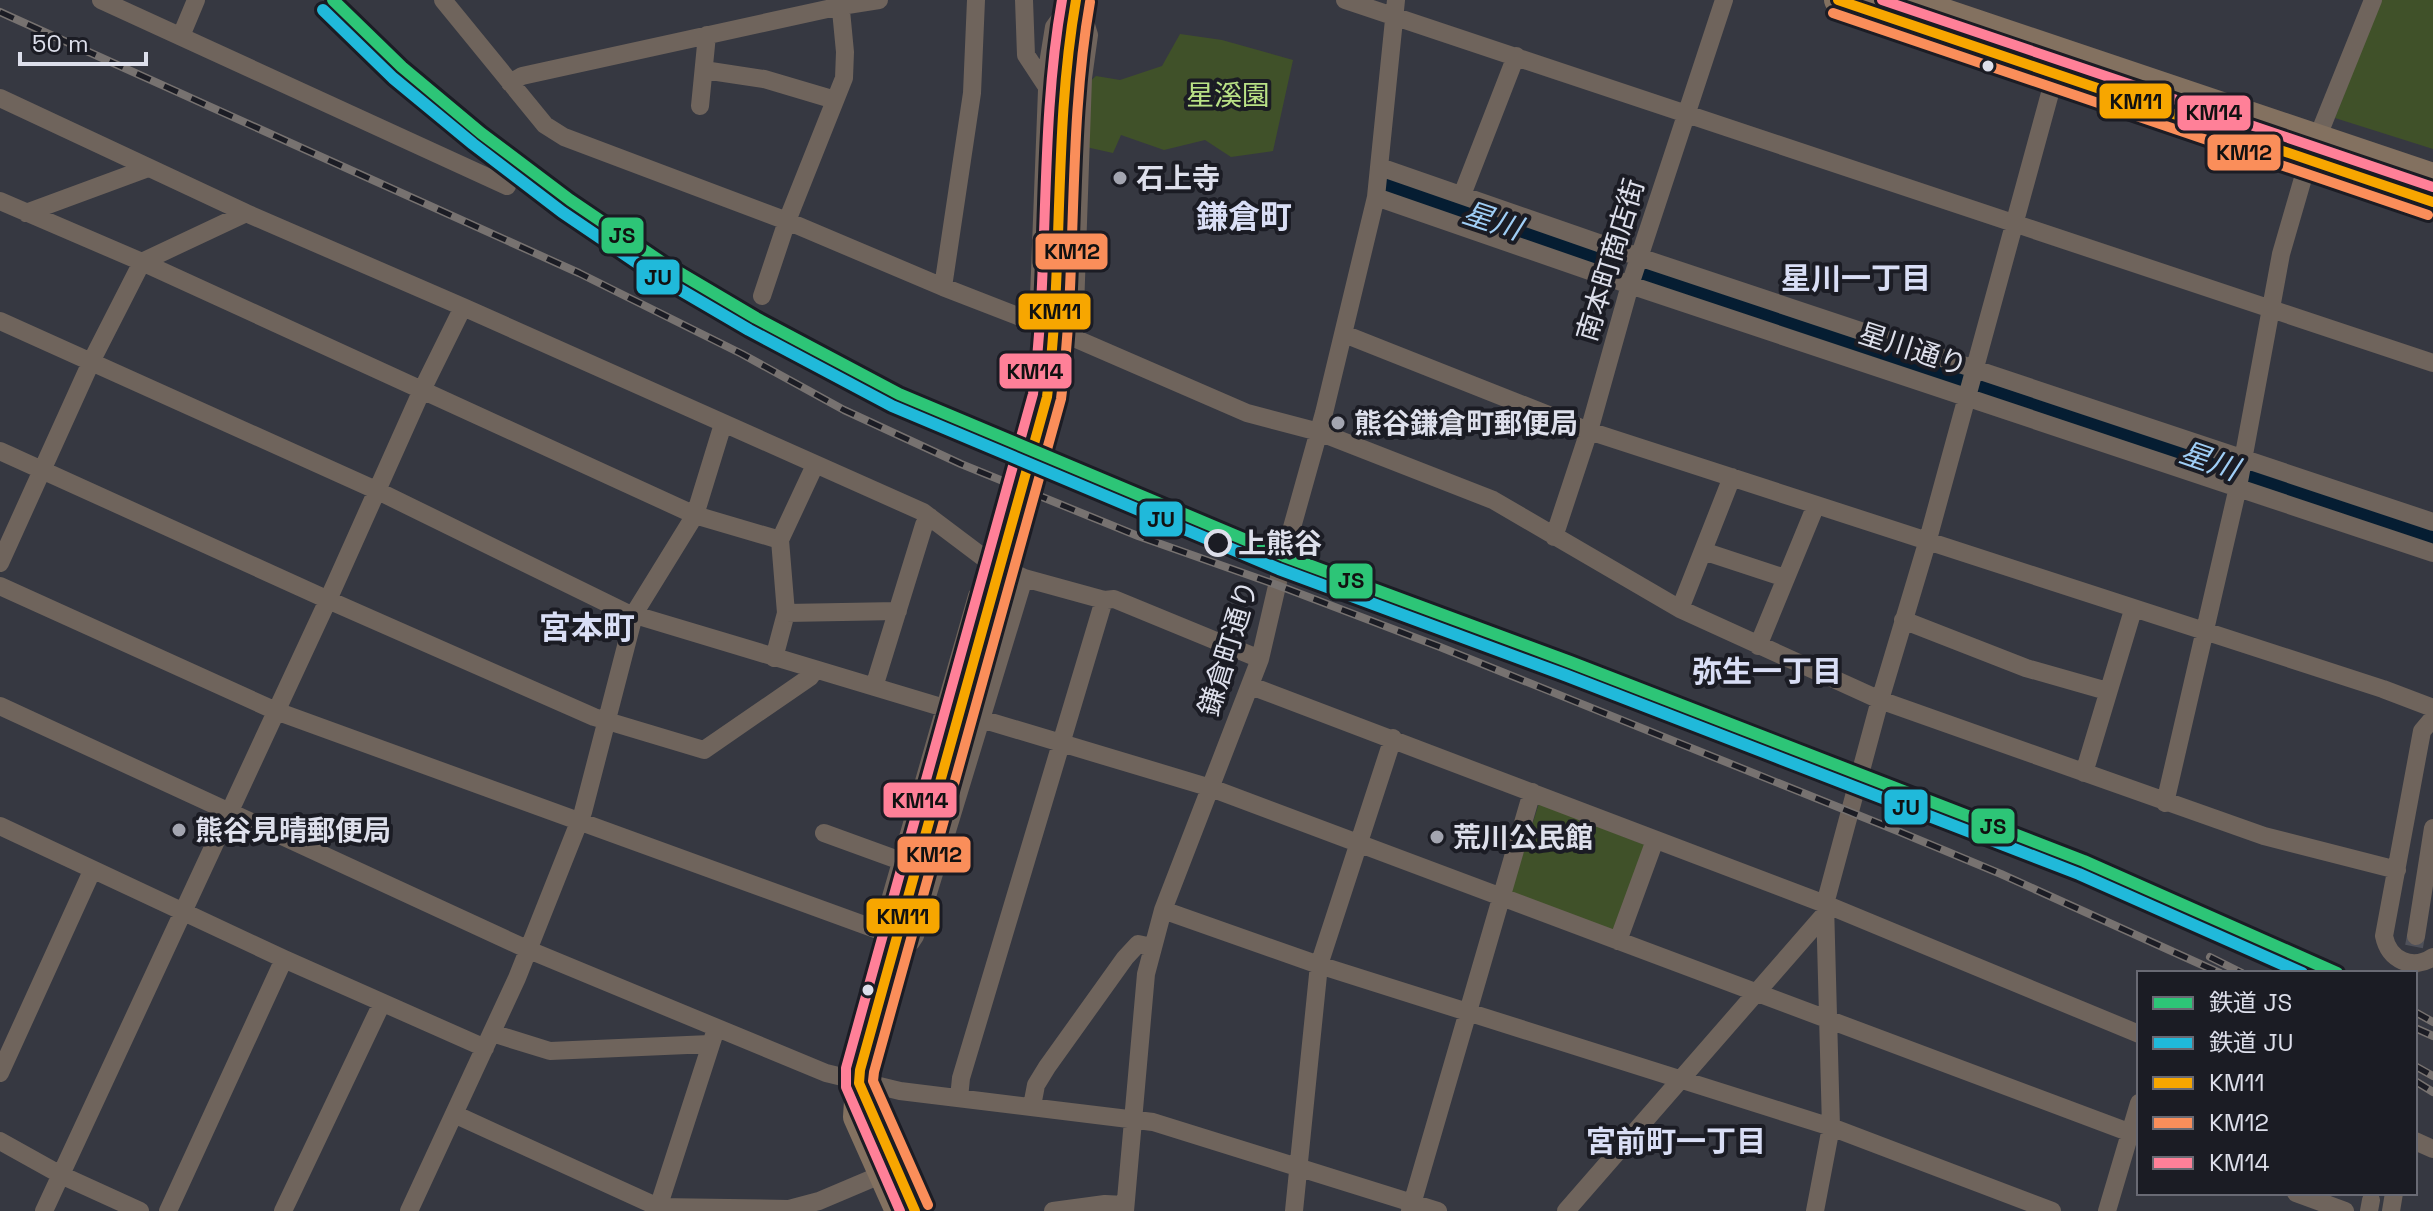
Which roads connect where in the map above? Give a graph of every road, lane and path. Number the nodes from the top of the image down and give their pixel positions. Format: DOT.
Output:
graph roads {
  1 [pos="101,0"];
  2 [pos="196,0"];
  3 [pos="443,0"];
  4 [pos="879,0"];
  5 [pos="976,0"];
  6 [pos="1024,0"];
  7 [pos="1076,0"];
  8 [pos="1345,0"];
  9 [pos="1724,0"];
  10 [pos="1838,0"];
  11 [pos="1907,0"];
  12 [pos="2373,0"];
  13 [pos="840,3"];
  14 [pos="1395,8"];
  15 [pos="707,35"];
  16 [pos="181,36"];
  17 [pos="1516,56"];
  18 [pos="2058,63"];
  19 [pos="704,70"];
  20 [pos="510,83"];
  21 [pos="1047,87"];
  22 [pos="0,98"];
  23 [pos="835,100"];
  24 [pos="700,106"];
  25 [pos="1685,114"];
  26 [pos="2313,149"];
  27 [pos="1380,167"];
  28 [pos="148,168"];
  29 [pos="2433,177"];
  30 [pos="507,186"];
  31 [pos="1462,195"];
  32 [pos="1376,197"];
  33 [pos="0,201"];
  34 [pos="2433,202"];
  35 [pos="26,213"];
  36 [pos="246,213"];
  37 [pos="787,221"];
  38 [pos="2015,222"];
  39 [pos="1639,257"];
  40 [pos="142,262"];
  41 [pos="1630,285"];
  42 [pos="943,287"];
  43 [pos="762,296"];
  44 [pos="463,307"];
  45 [pos="2271,308"];
  46 [pos="0,321"];
  47 [pos="1038,323"];
  48 [pos="1344,334"];
  49 [pos="1074,338"];
  50 [pos="92,360"];
  51 [pos="2433,363"];
  52 [pos="1974,368"];
  53 [pos="422,390"];
  54 [pos="1966,396"];
  55 [pos="723,424"];
  56 [pos="1589,431"];
  57 [pos="1319,432"];
  58 [pos="0,451"];
  59 [pos="2243,460"];
  60 [pos="815,465"];
  61 [pos="43,471"];
  62 [pos="1732,477"];
  63 [pos="2238,487"];
  64 [pos="378,491"];
  65 [pos="1816,505"];
  66 [pos="695,515"];
  67 [pos="930,517"];
  68 [pos="2433,522"];
  69 [pos="1554,537"];
  70 [pos="780,540"];
  71 [pos="1927,543"];
  72 [pos="1703,551"];
  73 [pos="2433,553"];
  74 [pos="988,561"];
  75 [pos="0,563"];
  76 [pos="1024,578"];
  77 [pos="1785,578"];
  78 [pos="0,586"];
  79 [pos="328,600"];
  80 [pos="1104,600"];
  81 [pos="1680,609"];
  82 [pos="2133,610"];
  83 [pos="898,611"];
  84 [pos="786,613"];
  85 [pos="635,615"];
  86 [pos="1903,620"];
  87 [pos="2204,632"];
  88 [pos="1758,646"];
  89 [pos="774,658"];
  90 [pos="1260,659"];
  91 [pos="815,670"];
  92 [pos="1251,686"];
  93 [pos="874,687"];
  94 [pos="2107,691"];
  95 [pos="1880,700"];
  96 [pos="0,706"];
  97 [pos="945,707"];
  98 [pos="2433,708"];
  99 [pos="276,711"];
  100 [pos="981,718"];
  101 [pos="2433,718"];
  102 [pos="606,722"];
  103 [pos="1393,738"];
  104 [pos="1061,742"];
  105 [pos="2084,773"];
  106 [pos="1211,788"];
  107 [pos="1532,792"];
  108 [pos="2165,803"];
  109 [pos="230,812"];
  110 [pos="579,821"];
  111 [pos="2433,828"];
  112 [pos="1,830"];
  113 [pos="824,833"];
  114 [pos="1655,840"];
  115 [pos="1359,842"];
  116 [pos="901,861"];
  117 [pos="2397,870"];
  118 [pos="92,871"];
  119 [pos="1502,898"];
  120 [pos="183,910"];
  121 [pos="1163,910"];
  122 [pos="1825,910"];
  123 [pos="889,935"];
  124 [pos="2416,936"];
  125 [pos="1618,941"];
  126 [pos="1152,947"];
  127 [pos="529,950"];
  128 [pos="284,959"];
  129 [pos="2431,961"];
  130 [pos="1319,965"];
  131 [pos="1756,993"];
  132 [pos="382,1003"];
  133 [pos="1468,1011"];
  134 [pos="1830,1019"];
  135 [pos="2137,1033"];
  136 [pos="713,1037"];
  137 [pos="488,1040"];
  138 [pos="0,1073"];
  139 [pos="1682,1079"];
  140 [pos="859,1083"];
  141 [pos="959,1098"];
  142 [pos="1032,1106"];
  143 [pos="454,1114"];
  144 [pos="1132,1118"];
  145 [pos="1831,1127"];
  146 [pos="2135,1134"];
  147 [pos="0,1141"];
  148 [pos="1297,1168"];
  149 [pos="889,1172"];
  150 [pos="61,1175"];
  151 [pos="2301,1195"];
  152 [pos="1410,1207"];
  153 [pos="1125,1208"];
  154 [pos="415,1209"];
  155 [pos="658,1209"];
  156 [pos="44,1211"];
  157 [pos="140,1211"];
  158 [pos="168,1211"];
  159 [pos="283,1211"];
  160 [pos="899,1211"];
  161 [pos="915,1211"];
  162 [pos="1053,1211"];
  163 [pos="1294,1211"];
  164 [pos="1438,1211"];
  165 [pos="1566,1211"];
  166 [pos="1815,1211"];
  167 [pos="2052,1211"];
  168 [pos="2107,1211"];
  169 [pos="2345,1211"];
  1 -- 16 [label="street"];
  2 -- 16 [label="street"];
  3 -- 20 [label="street"];
  4 -- 13 [label="street"];
  5 -- 42 [label="street"];
  6 -- 21 [label="street"];
  7 -- 21 [label="street"];
  7 -- 49 [label="street"];
  7 -- 123 [label="highway"];
  8 -- 14 [label="street"];
  9 -- 25 [label="street, 南本町商店街"];
  10 -- 18 [label="highway"];
  11 -- 18 [label="highway"];
  12 -- 26 [label="street"];
  13 -- 15 [label="street"];
  13 -- 23 [label="street"];
  14 -- 17 [label="street"];
  14 -- 27 [label="street, 鎌倉町通り"];
  15 -- 19 [label="street"];
  15 -- 20 [label="street"];
  16 -- 30 [label="street"];
  17 -- 25 [label="street"];
  17 -- 31 [label="street"];
  18 -- 26 [label="highway"];
  18 -- 38 [label="street"];
  19 -- 23 [label="street"];
  19 -- 24 [label="street"];
  20 -- 37 [label="street"];
  21 -- 47 [label="street"];
  22 -- 28 [label="street"];
  23 -- 37 [label="street"];
  25 -- 38 [label="street"];
  25 -- 39 [label="street, 南本町商店街"];
  26 -- 29 [label="highway"];
  26 -- 34 [label="highway"];
  26 -- 45 [label="street"];
  27 -- 31 [label="street, 星川通り"];
  27 -- 32 [label="street, 鎌倉町通り"];
  28 -- 35 [label="street"];
  28 -- 36 [label="street"];
  31 -- 39 [label="street, 星川通り"];
  32 -- 41 [label="street, 星川通り"];
  32 -- 48 [label="street, 鎌倉町通り"];
  33 -- 35 [label="street"];
  35 -- 40 [label="street"];
  36 -- 40 [label="street"];
  36 -- 44 [label="street"];
  37 -- 42 [label="street"];
  37 -- 43 [label="street"];
  38 -- 45 [label="street"];
  38 -- 52 [label="street"];
  39 -- 41 [label="street, 南本町商店街"];
  39 -- 52 [label="street, 星川通り"];
  40 -- 50 [label="street"];
  40 -- 53 [label="street"];
  41 -- 54 [label="street, 星川通り"];
  41 -- 56 [label="street, 南本町商店街"];
  42 -- 47 [label="street"];
  44 -- 53 [label="street"];
  44 -- 55 [label="street"];
  45 -- 51 [label="street"];
  45 -- 59 [label="street"];
  46 -- 50 [label="street"];
  47 -- 49 [label="street"];
  48 -- 56 [label="street"];
  48 -- 57 [label="street, 鎌倉町通り"];
  49 -- 57 [label="street"];
  50 -- 61 [label="street"];
  50 -- 64 [label="street"];
  52 -- 54 [label="street"];
  52 -- 59 [label="street, 星川通り"];
  53 -- 64 [label="street"];
  53 -- 66 [label="street"];
  54 -- 63 [label="street, 星川通り"];
  54 -- 71 [label="street"];
  55 -- 60 [label="street"];
  55 -- 66 [label="street"];
  56 -- 62 [label="street"];
  56 -- 69 [label="street, 南本町商店街"];
  57 -- 69 [label="street"];
  57 -- 90 [label="street, 鎌倉町通り"];
  58 -- 61 [label="street"];
  59 -- 63 [label="street"];
  59 -- 68 [label="street, 星川通り"];
  60 -- 67 [label="street"];
  60 -- 70 [label="street"];
  61 -- 75 [label="street"];
  61 -- 79 [label="street"];
  62 -- 65 [label="street"];
  62 -- 72 [label="street"];
  63 -- 73 [label="street, 星川通り"];
  63 -- 87 [label="street"];
  64 -- 79 [label="street"];
  64 -- 85 [label="street"];
  65 -- 71 [label="street"];
  65 -- 77 [label="street"];
  66 -- 70 [label="street"];
  66 -- 85 [label="street"];
  67 -- 74 [label="street"];
  67 -- 83 [label="street"];
  69 -- 81 [label="street"];
  70 -- 84 [label="street"];
  71 -- 82 [label="street"];
  71 -- 86 [label="street"];
  72 -- 77 [label="street"];
  72 -- 81 [label="street"];
  74 -- 76 [label="street"];
  74 -- 97 [label="street"];
  76 -- 80 [label="street"];
  76 -- 100 [label="street"];
  77 -- 88 [label="street"];
  78 -- 99 [label="street"];
  79 -- 99 [label="street"];
  79 -- 102 [label="street"];
  80 -- 90 [label="street"];
  80 -- 104 [label="street"];
  81 -- 88 [label="street"];
  82 -- 87 [label="street"];
  82 -- 94 [label="street"];
  83 -- 84 [label="street"];
  83 -- 93 [label="street"];
  84 -- 89 [label="street"];
  85 -- 89 [label="street"];
  85 -- 102 [label="street"];
  86 -- 94 [label="street"];
  86 -- 95 [label="street"];
  87 -- 98 [label="street"];
  87 -- 108 [label="street"];
  88 -- 95 [label="street"];
  89 -- 91 [label="street"];
  90 -- 92 [label="street, 鎌倉町通り"];
  91 -- 93 [label="street"];
  91 -- 102 [label="street"];
  92 -- 103 [label="street"];
  92 -- 106 [label="street, 鎌倉町通り"];
  93 -- 97 [label="street"];
  94 -- 105 [label="street"];
  95 -- 105 [label="street"];
  95 -- 122 [label="street"];
  96 -- 109 [label="street"];
  97 -- 100 [label="street"];
  97 -- 116 [label="street"];
  99 -- 109 [label="street"];
  99 -- 110 [label="street"];
  100 -- 104 [label="street"];
  100 -- 123 [label="street"];
  101 -- 117 [label="street"];
  102 -- 110 [label="street"];
  103 -- 107 [label="street"];
  103 -- 115 [label="street"];
  104 -- 106 [label="street"];
  104 -- 141 [label="street"];
  105 -- 108 [label="street"];
  106 -- 115 [label="street"];
  106 -- 121 [label="street, 鎌倉町通り"];
  107 -- 114 [label="street"];
  107 -- 119 [label="street"];
  108 -- 117 [label="street"];
  109 -- 120 [label="street"];
  109 -- 127 [label="street"];
  110 -- 123 [label="street"];
  110 -- 127 [label="street"];
  111 -- 124 [label="street"];
  112 -- 118 [label="street"];
  113 -- 116 [label="street"];
  114 -- 122 [label="street"];
  114 -- 125 [label="street"];
  115 -- 119 [label="street"];
  115 -- 130 [label="street"];
  116 -- 123 [label="street"];
  117 -- 129 [label="street"];
  118 -- 120 [label="street"];
  118 -- 138 [label="street"];
  119 -- 125 [label="street"];
  119 -- 133 [label="street"];
  120 -- 128 [label="street"];
  120 -- 150 [label="street"];
  121 -- 126 [label="street, 鎌倉町通り"];
  121 -- 130 [label="street"];
  122 -- 131 [label="street"];
  122 -- 134 [label="street"];
  122 -- 135 [label="street"];
  123 -- 140 [label="highway"];
  125 -- 131 [label="street"];
  126 -- 142 [label="street"];
  126 -- 144 [label="street, 鎌倉町通り"];
  127 -- 136 [label="street"];
  127 -- 137 [label="street"];
  128 -- 132 [label="street"];
  128 -- 158 [label="street"];
  130 -- 133 [label="street"];
  130 -- 148 [label="street"];
  131 -- 134 [label="street"];
  131 -- 139 [label="street"];
  132 -- 137 [label="street"];
  132 -- 159 [label="street"];
  133 -- 139 [label="street"];
  133 -- 152 [label="street"];
  134 -- 145 [label="street"];
  134 -- 146 [label="street"];
  136 -- 137 [label="street"];
  136 -- 140 [label="street"];
  136 -- 155 [label="street"];
  137 -- 143 [label="street"];
  139 -- 145 [label="street"];
  139 -- 165 [label="street"];
  140 -- 141 [label="street"];
  140 -- 149 [label="highway"];
  141 -- 142 [label="street"];
  142 -- 144 [label="street"];
  143 -- 154 [label="street"];
  143 -- 155 [label="street"];
  144 -- 148 [label="street"];
  144 -- 153 [label="street, 鎌倉町通り"];
  145 -- 166 [label="street"];
  145 -- 167 [label="street"];
  146 -- 168 [label="street"];
  147 -- 150 [label="street"];
  148 -- 152 [label="street"];
  148 -- 163 [label="street"];
  149 -- 155 [label="street"];
  149 -- 160 [label="highway"];
  149 -- 161 [label="highway"];
  150 -- 156 [label="street"];
  150 -- 157 [label="street"];
  151 -- 169 [label="street"];
  152 -- 164 [label="street"];
  153 -- 162 [label="street"];
}
